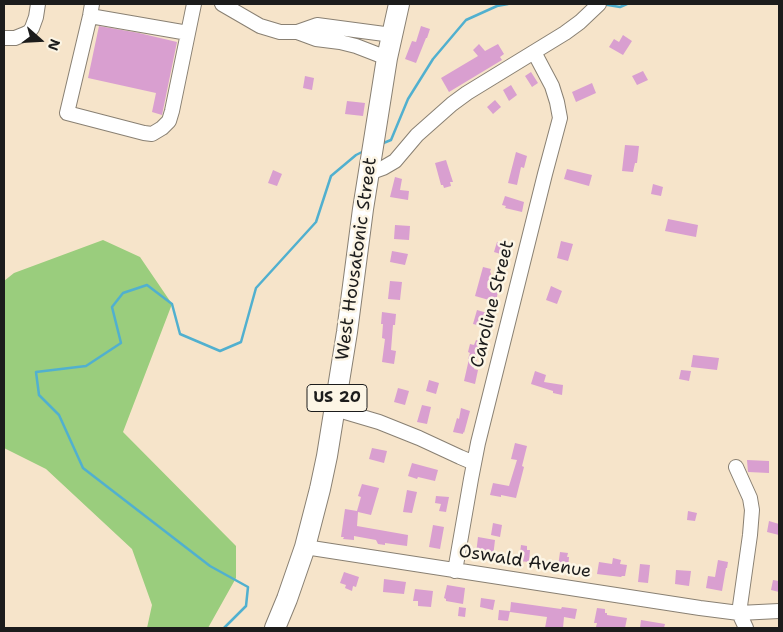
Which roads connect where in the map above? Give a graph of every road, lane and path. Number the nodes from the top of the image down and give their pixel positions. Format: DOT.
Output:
graph roads {
  1 [pos="38,4"];
  2 [pos="194,4"];
  3 [pos="222,4"];
  4 [pos="399,4"];
  5 [pos="600,4"];
  6 [pos="91,10"];
  7 [pos="296,32"];
  8 [pos="188,33"];
  9 [pos="392,35"];
  10 [pos="4,38"];
  11 [pos="534,52"];
  12 [pos="387,58"];
  13 [pos="370,167"];
  14 [pos="335,409"];
  15 [pos="474,463"];
  16 [pos="736,467"];
  17 [pos="305,547"];
  18 [pos="455,571"];
  19 [pos="779,612"];
  20 [pos="739,613"];
  21 [pos="275,628"];
  22 [pos="746,628"];
  1 -- 10 [label="street"];
  2 -- 8 [label="street"];
  3 -- 7 [label="street"];
  4 -- 9 [label="highway, West Housatonic Street / US 20"];
  5 -- 11 [label="street"];
  6 -- 8 [label="street"];
  6 -- 8 [label="street"];
  7 -- 9 [label="street"];
  7 -- 12 [label="street"];
  9 -- 12 [label="highway, West Housatonic Street / US 20"];
  11 -- 13 [label="street"];
  11 -- 15 [label="street, Caroline Street"];
  12 -- 13 [label="highway, West Housatonic Street / US 20"];
  13 -- 14 [label="highway, West Housatonic Street / US 20"];
  14 -- 15 [label="street"];
  14 -- 17 [label="highway, West Housatonic Street / US 20"];
  15 -- 18 [label="street, Caroline Street"];
  16 -- 20 [label="street"];
  17 -- 18 [label="street, Oswald Avenue"];
  17 -- 21 [label="highway, West Housatonic Street / US 20"];
  18 -- 20 [label="street, Oswald Avenue"];
  19 -- 20 [label="street, Oswald Avenue"];
  20 -- 22 [label="street"];
}
